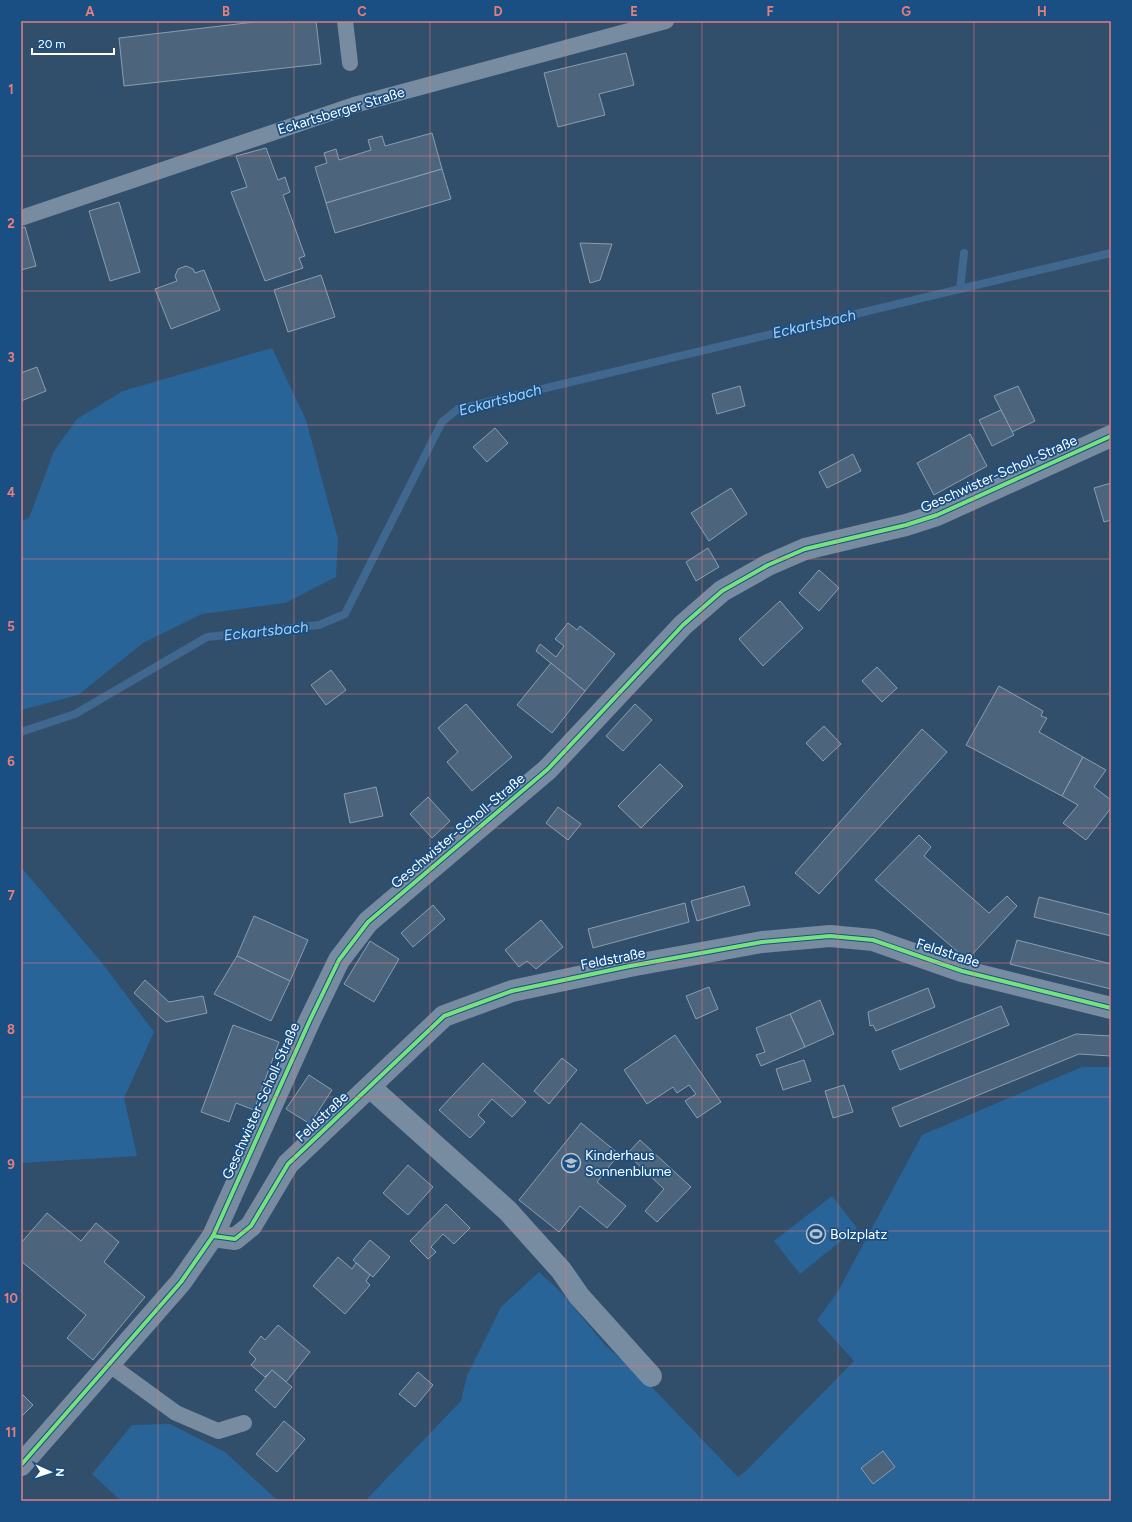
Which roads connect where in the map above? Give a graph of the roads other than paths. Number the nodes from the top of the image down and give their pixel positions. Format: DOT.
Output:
graph roads {
  1 [pos="345,21"];
  2 [pos="666,21"];
  3 [pos="350,63"];
  4 [pos="21,218"];
  5 [pos="1111,436"];
  6 [pos="1111,1008"];
  7 [pos="370,1087"];
  8 [pos="213,1236"];
  9 [pos="110,1365"];
  10 [pos="651,1376"];
  11 [pos="244,1423"];
  12 [pos="21,1465"];
  1 -- 3 [label="lane"];
  2 -- 4 [label="lane, Eckartsberger Straße"];
  5 -- 8 [label="street, Geschwister-Scholl-Straße"];
  6 -- 7 [label="street, Feldstraße"];
  7 -- 8 [label="street, Feldstraße"];
  7 -- 10 [label="street"];
  8 -- 9 [label="street, Geschwister-Scholl-Straße"];
  9 -- 11 [label="lane"];
  9 -- 12 [label="street, Geschwister-Scholl-Straße"];
}
